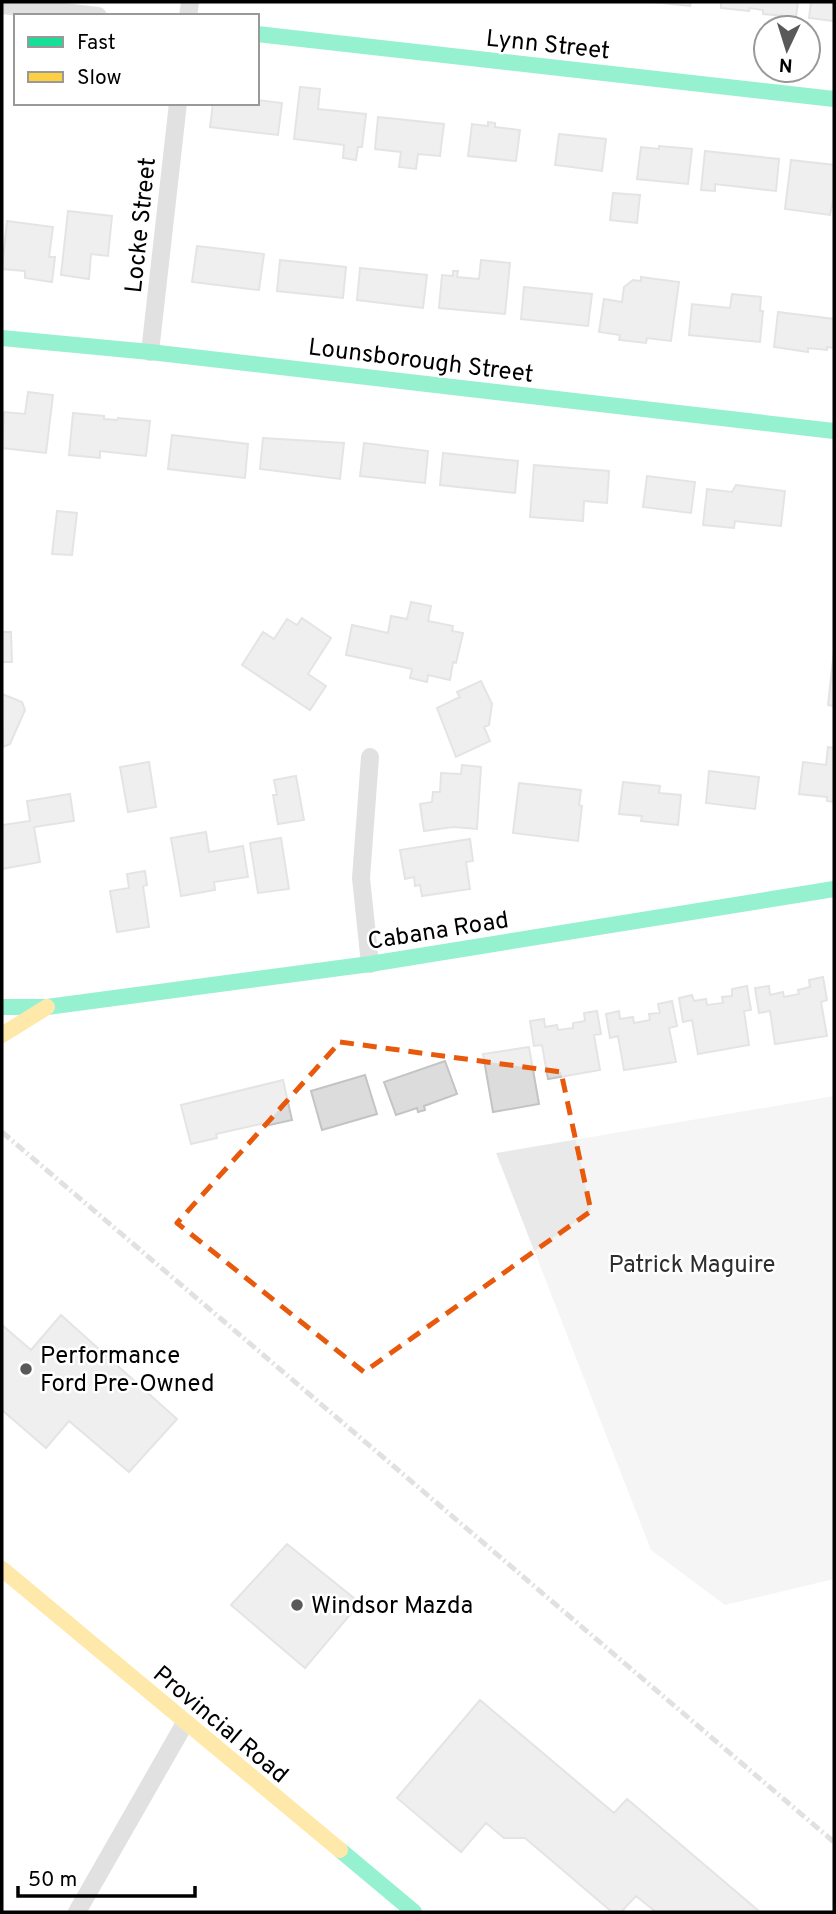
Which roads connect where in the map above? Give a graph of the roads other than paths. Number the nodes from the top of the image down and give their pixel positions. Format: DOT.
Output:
graph roads {
  1 [pos="2,5"];
  2 [pos="81,14"];
  3 [pos="259,34"];
  4 [pos="834,99"];
  5 [pos="178,105"];
  6 [pos="2,338"];
  7 [pos="150,352"];
  8 [pos="834,431"];
  9 [pos="370,757"];
  10 [pos="834,889"];
  11 [pos="370,964"];
  12 [pos="2,1007"];
  13 [pos="47,1007"];
  14 [pos="2,1035"];
  15 [pos="2,1569"];
  16 [pos="185,1723"];
  17 [pos="77,1912"];
  18 [pos="414,1912"];
  1 -- 2 [label="street"];
  3 -- 4 [label="main road, Lynn Street"];
  5 -- 7 [label="street, Locke Street"];
  6 -- 7 [label="main road, Lounsborough Street"];
  7 -- 8 [label="main road, Lounsborough Street"];
  9 -- 11 [label="street"];
  10 -- 11 [label="main road, Cabana Road"];
  11 -- 13 [label="main road, Cabana Road"];
  12 -- 13 [label="main road, Cabana Road"];
  13 -- 14 [label="main road, Cabana Road"];
  15 -- 16 [label="main road, Provincial Road"];
  16 -- 17 [label="street"];
  16 -- 18 [label="main road, Provincial Road"];
}
